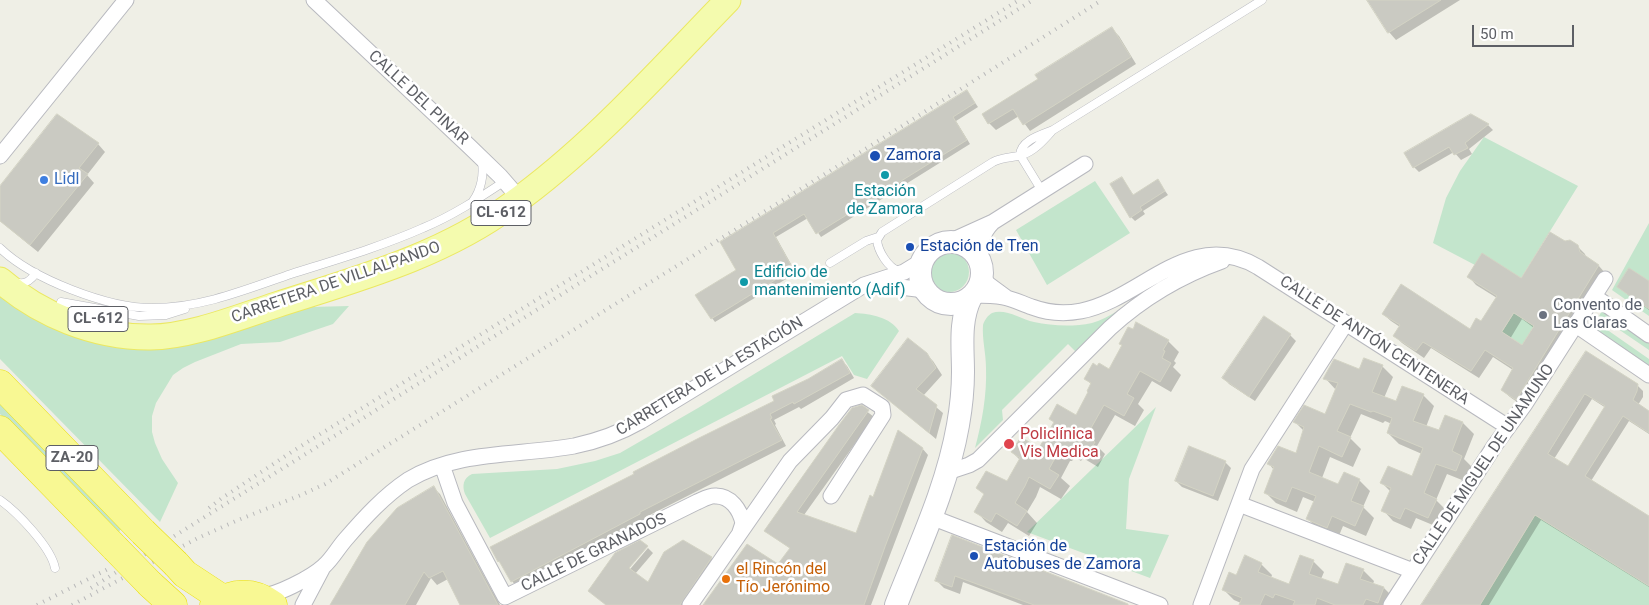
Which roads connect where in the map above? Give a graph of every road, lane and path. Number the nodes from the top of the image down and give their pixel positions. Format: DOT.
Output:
graph roads {
  1 [pos="126,0"];
  2 [pos="314,0"];
  3 [pos="728,0"];
  4 [pos="1262,0"];
  5 [pos="1020,155"];
  6 [pos="0,156"];
  7 [pos="480,156"];
  8 [pos="1086,164"];
  9 [pos="512,190"];
  10 [pos="1042,191"];
  11 [pos="472,203"];
  12 [pos="995,221"];
  13 [pos="878,237"];
  14 [pos="951,241"];
  15 [pos="0,248"];
  16 [pos="1238,258"];
  17 [pos="830,263"];
  18 [pos="913,266"];
  19 [pos="1,271"];
  20 [pos="32,277"];
  21 [pos="1605,279"];
  22 [pos="976,282"];
  23 [pos="861,287"];
  24 [pos="934,296"];
  25 [pos="1594,296"];
  26 [pos="61,302"];
  27 [pos="196,304"];
  28 [pos="1346,323"];
  29 [pos="1576,325"];
  30 [pos="211,326"];
  31 [pos="962,329"];
  32 [pos="1649,335"];
  33 [pos="1649,375"];
  34 [pos="0,384"];
  35 [pos="1508,427"];
  36 [pos="0,430"];
  37 [pos="442,465"];
  38 [pos="948,472"];
  39 [pos="831,496"];
  40 [pos="0,500"];
  41 [pos="1239,504"];
  42 [pos="931,517"];
  43 [pos="740,532"];
  44 [pos="323,567"];
  45 [pos="55,568"];
  46 [pos="1414,571"];
  47 [pos="264,600"];
  48 [pos="218,602"];
  49 [pos="173,605"];
  50 [pos="303,605"];
  51 [pos="690,605"];
  52 [pos="896,605"];
  53 [pos="1160,605"];
  54 [pos="1201,605"];
  55 [pos="1391,605"];
  1 -- 6 [label="street"];
  2 -- 7 [label="street, CALLE DEL PINAR"];
  3 -- 9 [label="main road, CARRETERA DE VILLALPANDO / CL-612"];
  4 -- 5 [label="lane"];
  5 -- 10 [label="lane"];
  5 -- 13 [label="lane"];
  7 -- 9 [label="street, CALLE DEL PINAR"];
  7 -- 11 [label="lane"];
  8 -- 10 [label="street"];
  9 -- 11 [label="lane"];
  9 -- 30 [label="main road, CARRETERA DE VILLALPANDO / CL-612"];
  10 -- 12 [label="street"];
  11 -- 27 [label="lane"];
  12 -- 14 [label="street"];
  12 -- 22 [label="street"];
  13 -- 17 [label="lane"];
  13 -- 18 [label="lane"];
  14 -- 18 [label="street"];
  14 -- 22 [label="street"];
  15 -- 20 [label="lane"];
  16 -- 22 [label="street, CALLE DE ANTÓN CENTENERA"];
  16 -- 28 [label="street, CALLE DE ANTÓN CENTENERA"];
  16 -- 38 [label="street"];
  18 -- 23 [label="street, CARRETERA DE LA ESTACIÓN"];
  18 -- 24 [label="street"];
  19 -- 20 [label="main road, CARRETERA DE VILLALPANDO / CL-612"];
  19 -- 30 [label="main road, CARRETERA DE VILLALPANDO / CL-612"];
  20 -- 26 [label="main road, CARRETERA DE VILLALPANDO / CL-612"];
  20 -- 27 [label="lane"];
  21 -- 25 [label="street, CALLE DE MIGUEL DE UNAMUNO"];
  22 -- 24 [label="street"];
  22 -- 31 [label="street"];
  23 -- 24 [label="street, CARRETERA DE LA ESTACIÓN"];
  23 -- 37 [label="street, CARRETERA DE LA ESTACIÓN"];
  24 -- 31 [label="street"];
  25 -- 29 [label="street, CALLE DE MIGUEL DE UNAMUNO"];
  25 -- 32 [label="street"];
  26 -- 27 [label="lane"];
  26 -- 30 [label="main road, CARRETERA DE VILLALPANDO / CL-612"];
  28 -- 35 [label="street, CALLE DE ANTÓN CENTENERA"];
  28 -- 41 [label="street"];
  29 -- 33 [label="street"];
  29 -- 35 [label="street, CALLE DE MIGUEL DE UNAMUNO"];
  31 -- 38 [label="street"];
  34 -- 48 [label="highway, ZA-20, bridge"];
  35 -- 46 [label="street, CALLE DE MIGUEL DE UNAMUNO"];
  36 -- 49 [label="highway, ZA-20, bridge"];
  37 -- 43 [label="street, CALLE DE GRANADOS"];
  37 -- 44 [label="street, CARRETERA DE LA ESTACIÓN"];
  38 -- 42 [label="street"];
  39 -- 43 [label="street"];
  40 -- 45 [label="lane"];
  41 -- 46 [label="street"];
  41 -- 54 [label="street"];
  42 -- 52 [label="street"];
  42 -- 53 [label="street"];
  43 -- 51 [label="street"];
  44 -- 47 [label="street, CARRETERA DE LA ESTACIÓN"];
  44 -- 50 [label="street, CARRETERA DE LA ESTACIÓN"];
  46 -- 55 [label="street, CALLE DE MIGUEL DE UNAMUNO"];
  47 -- 48 [label="highway, ZA-20"];
}
